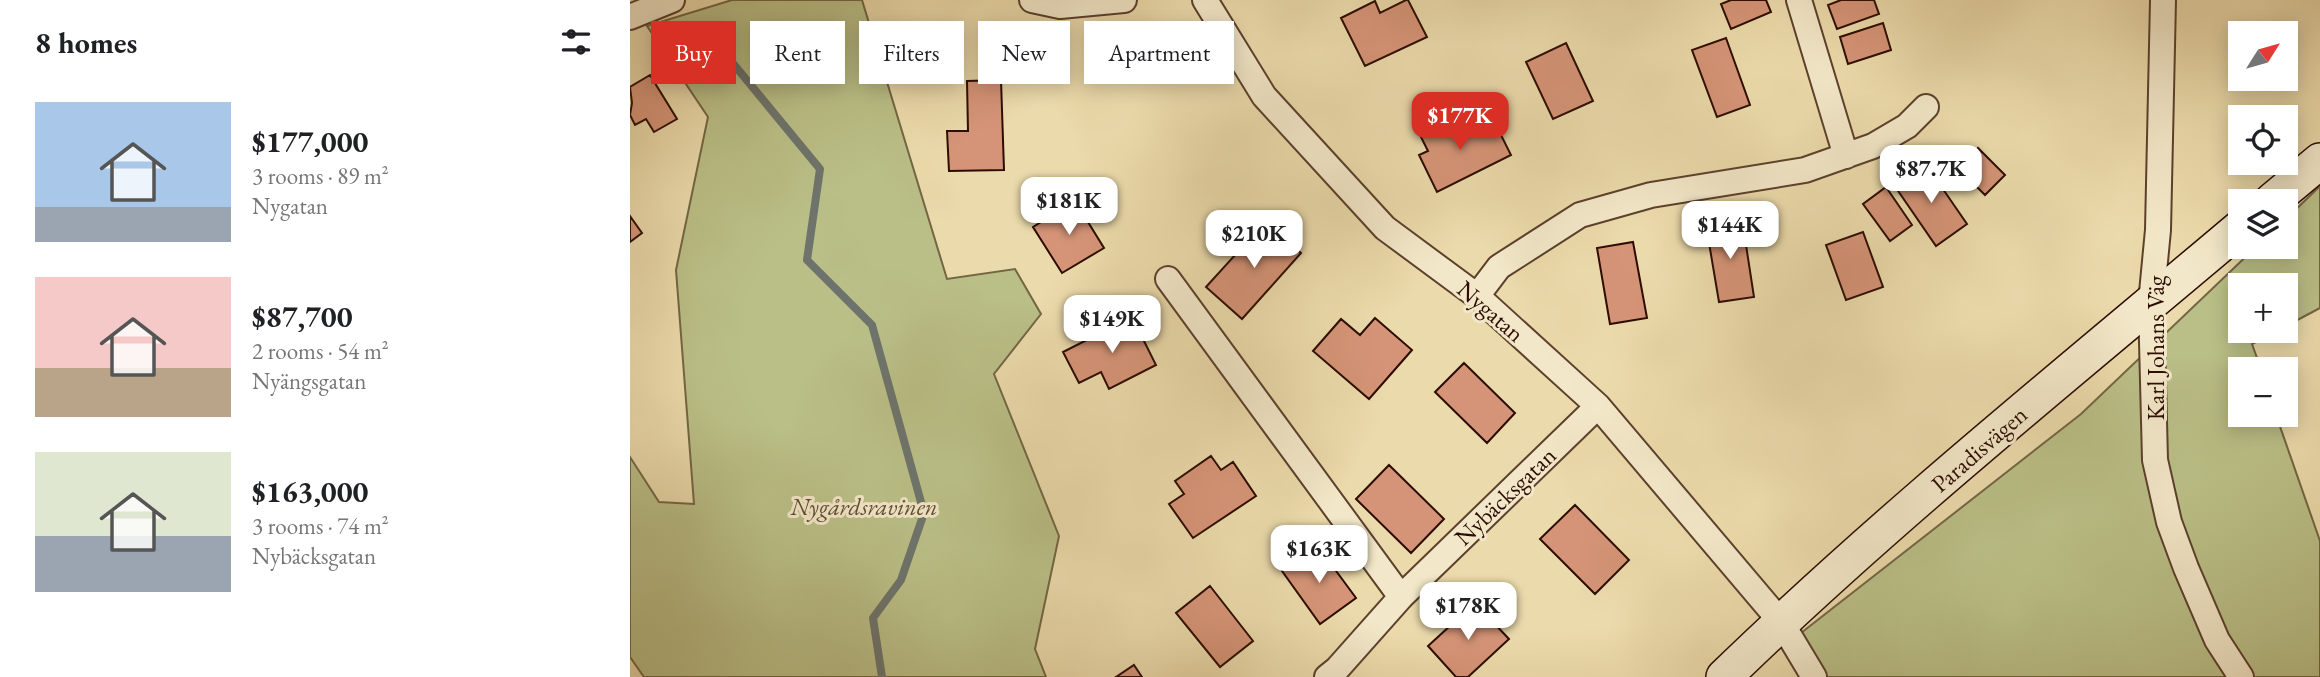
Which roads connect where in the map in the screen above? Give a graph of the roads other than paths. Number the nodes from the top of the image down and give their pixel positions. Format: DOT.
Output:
graph roads {
  1 [pos="672,0"];
  2 [pos="1032,0"];
  3 [pos="1124,0"];
  4 [pos="1205,0"];
  5 [pos="1799,0"];
  6 [pos="2163,0"];
  7 [pos="630,17"];
  8 [pos="1926,107"];
  9 [pos="1846,156"];
  10 [pos="2320,160"];
  11 [pos="2286,189"];
  12 [pos="2228,238"];
  13 [pos="1168,279"];
  14 [pos="1477,296"];
  15 [pos="2151,303"];
  16 [pos="1598,406"];
  17 [pos="1401,597"];
  18 [pos="1781,622"];
  19 [pos="1327,677"];
  20 [pos="1724,677"];
  21 [pos="1814,677"];
  22 [pos="2241,677"];
  1 -- 7 [label="street"];
  2 -- 3 [label="street"];
  4 -- 14 [label="street, Nygatan"];
  5 -- 9 [label="street"];
  6 -- 15 [label="street, Karl Johans Väg"];
  8 -- 9 [label="street"];
  9 -- 14 [label="street"];
  10 -- 11 [label="street"];
  12 -- 15 [label="street, Paradisvägen"];
  13 -- 17 [label="street"];
  14 -- 16 [label="street, Nygatan"];
  15 -- 18 [label="street, Paradisvägen"];
  15 -- 22 [label="street, Karl Johans Väg"];
  16 -- 17 [label="street, Nybäcksgatan"];
  16 -- 18 [label="street, Nygatan"];
  17 -- 19 [label="street, Nybäcksgatan"];
  18 -- 20 [label="street, Paradisvägen"];
  18 -- 21 [label="street, Nygatan"];
}
